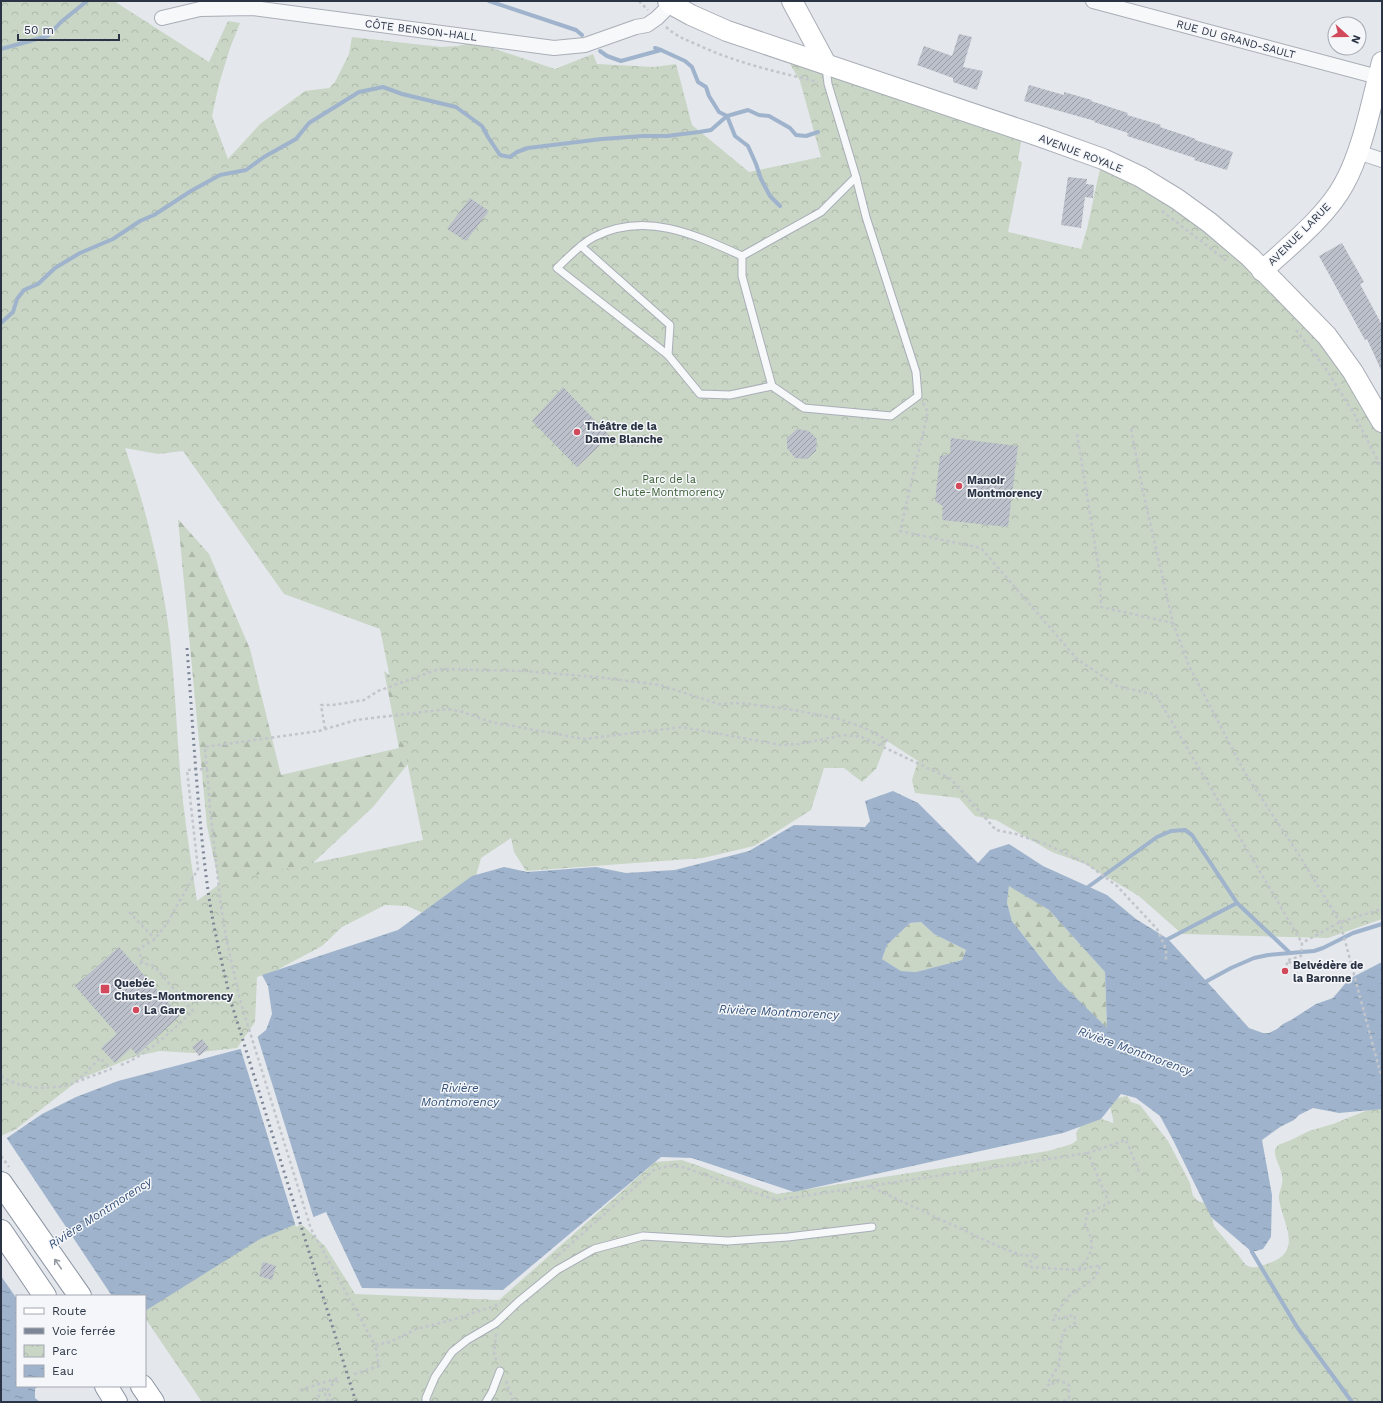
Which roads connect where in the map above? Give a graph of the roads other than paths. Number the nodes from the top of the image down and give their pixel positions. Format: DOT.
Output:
graph roads {
  1 [pos="792,1"];
  2 [pos="1093,1"];
  3 [pos="665,8"];
  4 [pos="162,18"];
  5 [pos="826,64"];
  6 [pos="1380,69"];
  7 [pos="1358,152"];
  8 [pos="1382,160"];
  9 [pos="856,177"];
  10 [pos="581,246"];
  11 [pos="742,256"];
  12 [pos="1262,270"];
  13 [pos="668,355"];
  14 [pos="772,386"];
  15 [pos="1382,422"];
  16 [pos="1,1183"];
  17 [pos="872,1227"];
  18 [pos="1,1231"];
  19 [pos="44,1295"];
  20 [pos="79,1295"];
  21 [pos="500,1371"];
  22 [pos="107,1387"];
  23 [pos="143,1387"];
  24 [pos="116,1402"];
  25 [pos="152,1402"];
  26 [pos="426,1402"];
  27 [pos="486,1402"];
  1 -- 5 [label="main road"];
  2 -- 6 [label="street, RUE DU GRAND-SAULT"];
  3 -- 4 [label="street, CÔTE BENSON-HALL"];
  3 -- 5 [label="main road, AVENUE ROYALE"];
  5 -- 9 [label="lane"];
  5 -- 12 [label="main road, AVENUE ROYALE"];
  6 -- 7 [label="main road, AVENUE LARUE"];
  7 -- 8 [label="street"];
  7 -- 12 [label="main road, AVENUE LARUE"];
  9 -- 11 [label="lane"];
  9 -- 14 [label="lane"];
  10 -- 11 [label="lane"];
  10 -- 13 [label="lane"];
  10 -- 13 [label="lane"];
  11 -- 14 [label="lane"];
  12 -- 15 [label="main road, AVENUE ROYALE"];
  13 -- 14 [label="lane"];
  20 -- 16 [label="highway, one-way"];
  17 -- 26 [label="lane"];
  18 -- 19 [label="highway"];
  21 -- 27 [label="lane"];
  22 -- 24 [label="highway"];
  23 -- 25 [label="highway"];
}
